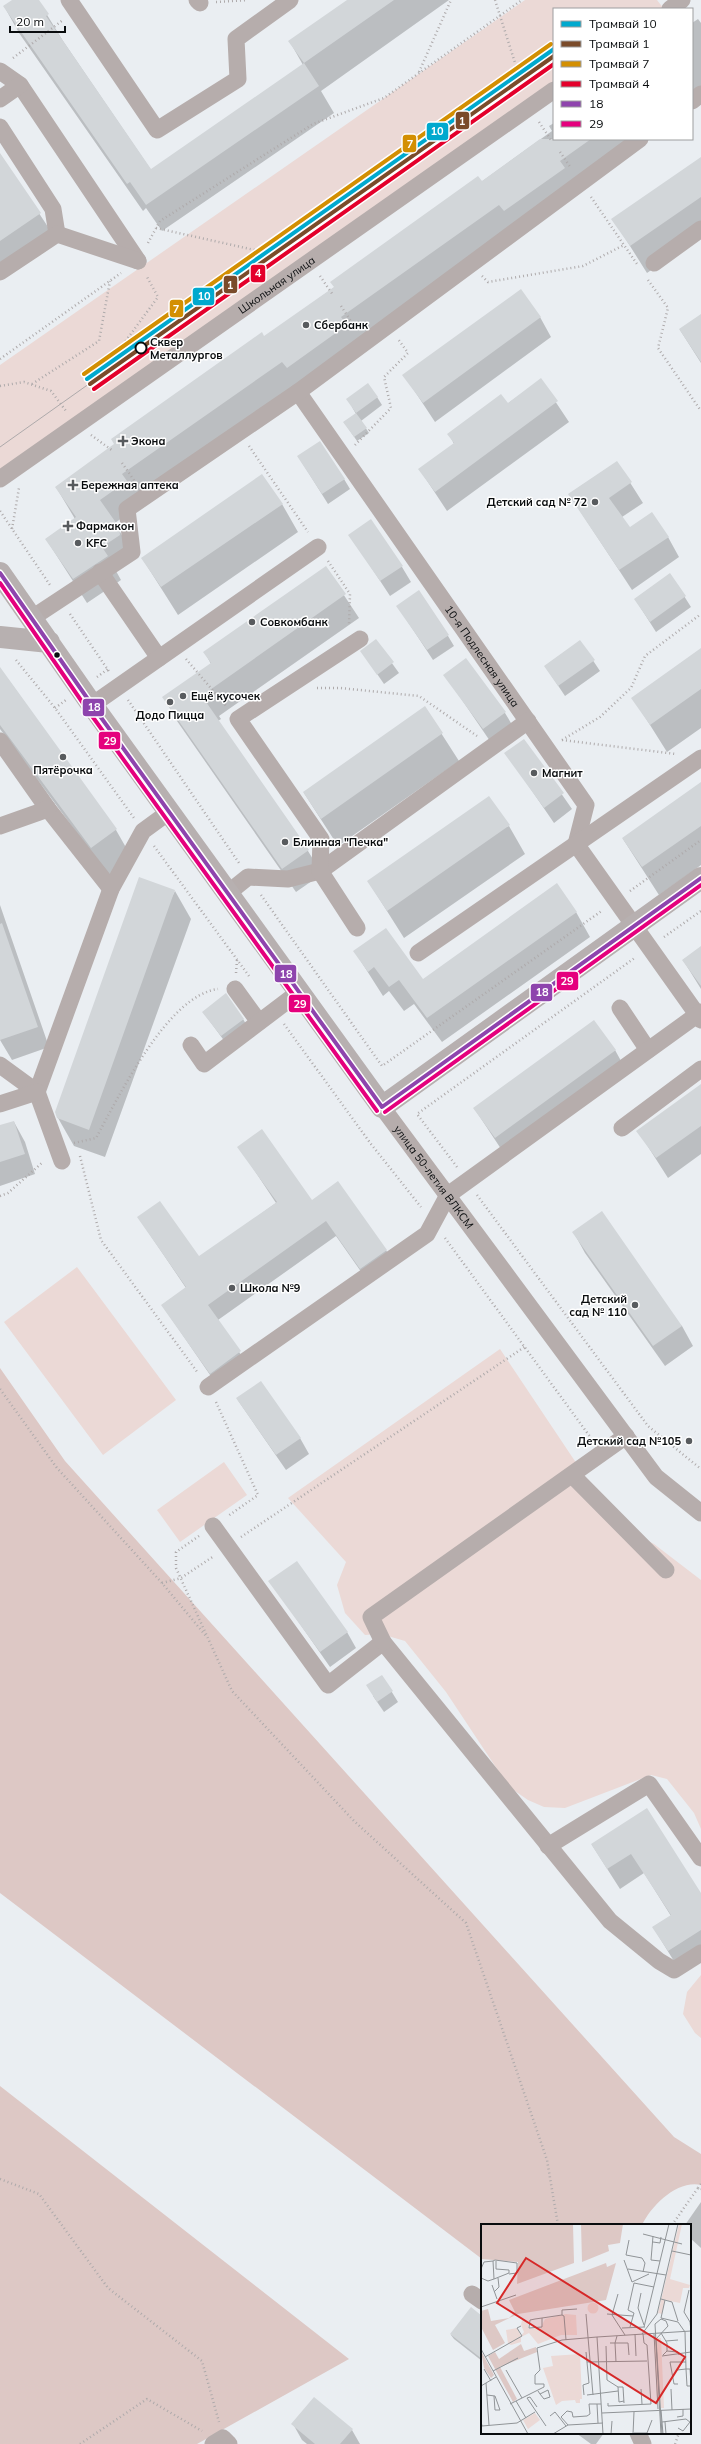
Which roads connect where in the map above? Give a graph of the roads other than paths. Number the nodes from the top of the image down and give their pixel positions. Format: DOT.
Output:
graph roads {
  1 [pos="290,0"];
  2 [pos="682,0"];
  3 [pos="73,5"];
  4 [pos="671,8"];
  5 [pos="3,67"];
  6 [pos="20,85"];
  7 [pos="553,91"];
  8 [pos="701,94"];
  9 [pos="0,99"];
  10 [pos="693,100"];
  11 [pos="0,127"];
  12 [pos="639,140"];
  13 [pos="701,230"];
  14 [pos="56,234"];
  15 [pos="646,268"];
  16 [pos="0,272"];
  17 [pos="298,392"];
  18 [pos="0,479"];
  19 [pos="318,547"];
  20 [pos="100,572"];
  21 [pos="0,573"];
  22 [pos="32,618"];
  23 [pos="0,637"];
  24 [pos="360,639"];
  25 [pos="49,642"];
  26 [pos="159,658"];
  27 [pos="92,705"];
  28 [pos="528,721"];
  29 [pos="0,741"];
  30 [pos="701,758"];
  31 [pos="48,809"];
  32 [pos="169,812"];
  33 [pos="0,826"];
  34 [pos="576,844"];
  35 [pos="320,871"];
  36 [pos="701,878"];
  37 [pos="111,889"];
  38 [pos="228,893"];
  39 [pos="635,925"];
  40 [pos="357,928"];
  41 [pos="418,953"];
  42 [pos="235,989"];
  43 [pos="299,992"];
  44 [pos="620,1008"];
  45 [pos="700,1015"];
  46 [pos="259,1022"];
  47 [pos="191,1045"];
  48 [pos="648,1050"];
  49 [pos="0,1065"];
  50 [pos="701,1069"];
  51 [pos="37,1092"];
  52 [pos="0,1104"];
  53 [pos="382,1107"];
  54 [pos="622,1128"];
  55 [pos="60,1155"];
  56 [pos="448,1195"];
  57 [pos="208,1387"];
  58 [pos="626,1436"];
  59 [pos="572,1475"];
  60 [pos="701,1513"];
  61 [pos="213,1526"];
  62 [pos="666,1570"];
  63 [pos="382,1642"];
  64 [pos="548,1846"];
  65 [pos="701,1858"];
  66 [pos="701,1953"];
  67 [pos="638,2434"];
  68 [pos="643,2444"];
  1 -- 3 [label="street"];
  2 -- 4 [label="street"];
  5 -- 6 [label="street"];
  6 -- 9 [label="street"];
  6 -- 14 [label="street"];
  7 -- 18 [label="street, Школьная улица"];
  8 -- 10 [label="street"];
  11 -- 14 [label="street"];
  12 -- 17 [label="street"];
  13 -- 15 [label="street"];
  14 -- 16 [label="street"];
  17 -- 20 [label="street"];
  17 -- 28 [label="street, 10-я Подлесная улица"];
  19 -- 26 [label="street"];
  20 -- 22 [label="street"];
  20 -- 26 [label="street"];
  21 -- 22 [label="main road, улица 50-летия ВЛКСМ"];
  22 -- 25 [label="main road, улица 50-летия ВЛКСМ"];
  23 -- 25 [label="main road"];
  24 -- 35 [label="street"];
  25 -- 27 [label="main road, улица 50-летия ВЛКСМ"];
  26 -- 27 [label="street"];
  27 -- 32 [label="main road, улица 50-летия ВЛКСМ"];
  28 -- 34 [label="street, 10-я Подлесная улица"];
  28 -- 35 [label="street"];
  29 -- 31 [label="street"];
  30 -- 34 [label="street"];
  31 -- 33 [label="street"];
  31 -- 37 [label="street"];
  32 -- 37 [label="street"];
  32 -- 38 [label="main road, улица 50-летия ВЛКСМ"];
  34 -- 39 [label="street"];
  34 -- 41 [label="street"];
  35 -- 38 [label="street"];
  35 -- 40 [label="street"];
  36 -- 39 [label="main road"];
  37 -- 51 [label="street"];
  38 -- 43 [label="main road, улица 50-летия ВЛКСМ"];
  39 -- 45 [label="street"];
  39 -- 53 [label="main road"];
  42 -- 46 [label="street"];
  43 -- 46 [label="street"];
  43 -- 53 [label="main road, улица 50-летия ВЛКСМ"];
  44 -- 48 [label="street"];
  45 -- 48 [label="street"];
  46 -- 47 [label="street"];
  48 -- 56 [label="street"];
  49 -- 51 [label="street"];
  50 -- 54 [label="street"];
  51 -- 52 [label="street"];
  51 -- 55 [label="street"];
  53 -- 56 [label="street, улица 50-летия ВЛКСМ"];
  56 -- 57 [label="street"];
  56 -- 58 [label="street, улица 50-летия ВЛКСМ"];
  58 -- 59 [label="street"];
  58 -- 60 [label="street, улица 50-летия ВЛКСМ"];
  59 -- 62 [label="street"];
  59 -- 63 [label="street"];
  61 -- 63 [label="street"];
  63 -- 64 [label="street"];
  64 -- 65 [label="street"];
  64 -- 66 [label="street"];
  67 -- 68 [label="street"];
}
